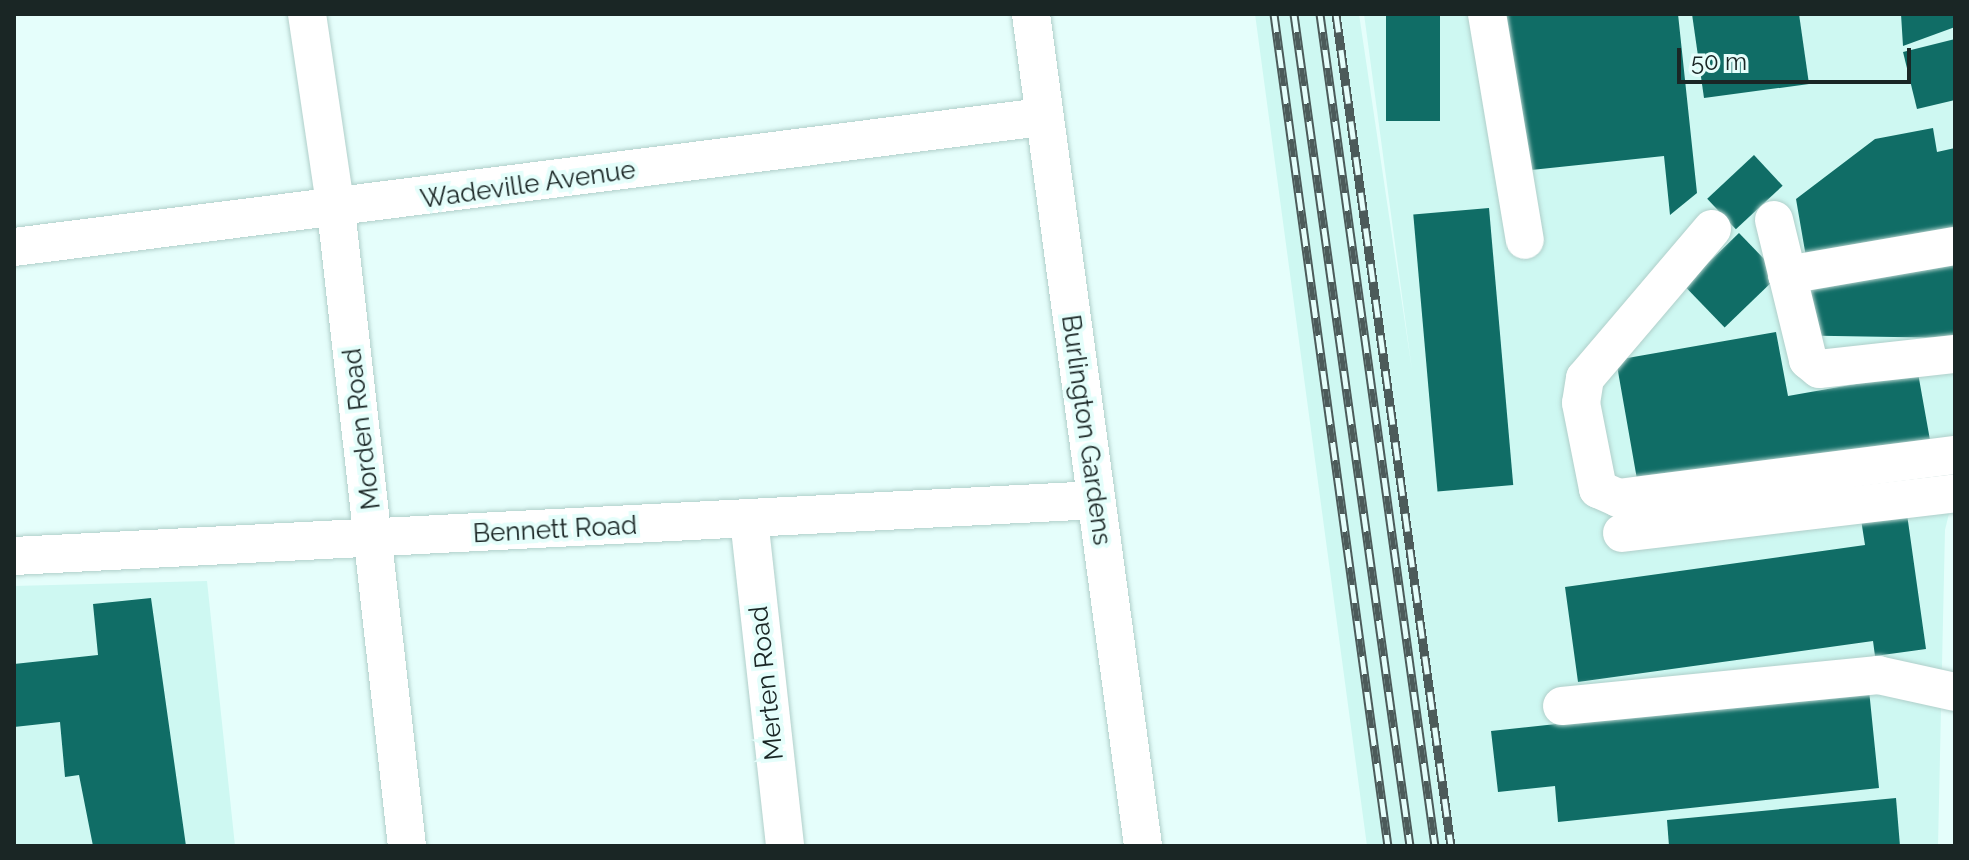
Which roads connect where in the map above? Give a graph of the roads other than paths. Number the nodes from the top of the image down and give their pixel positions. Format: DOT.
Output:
graph roads {
  1 [pos="307,14"];
  2 [pos="1031,14"];
  3 [pos="1487,14"];
  4 [pos="1042,117"];
  5 [pos="336,210"];
  6 [pos="1774,220"];
  7 [pos="1712,229"];
  8 [pos="1525,240"];
  9 [pos="1955,246"];
  10 [pos="14,247"];
  11 [pos="1787,275"];
  12 [pos="1955,354"];
  13 [pos="1955,455"];
  14 [pos="1955,493"];
  15 [pos="1096,500"];
  16 [pos="749,519"];
  17 [pos="1622,533"];
  18 [pos="375,540"];
  19 [pos="14,556"];
  20 [pos="1955,692"];
  21 [pos="1562,706"];
  22 [pos="407,846"];
  23 [pos="785,846"];
  24 [pos="1143,846"];
  1 -- 5 [label="street, Morden Road"];
  2 -- 4 [label="street, Burlington Gardens"];
  3 -- 8 [label="street"];
  4 -- 5 [label="street, Wadeville Avenue"];
  4 -- 15 [label="street, Burlington Gardens"];
  5 -- 10 [label="street, Wadeville Avenue"];
  5 -- 18 [label="street, Morden Road"];
  6 -- 11 [label="street"];
  7 -- 13 [label="street"];
  9 -- 11 [label="street"];
  11 -- 12 [label="street"];
  14 -- 17 [label="street"];
  15 -- 16 [label="street, Bennett Road"];
  15 -- 24 [label="street, Burlington Gardens"];
  16 -- 18 [label="street, Bennett Road"];
  16 -- 23 [label="street, Merten Road"];
  18 -- 19 [label="street, Bennett Road"];
  18 -- 22 [label="street, Morden Road"];
  20 -- 21 [label="street"];
}
